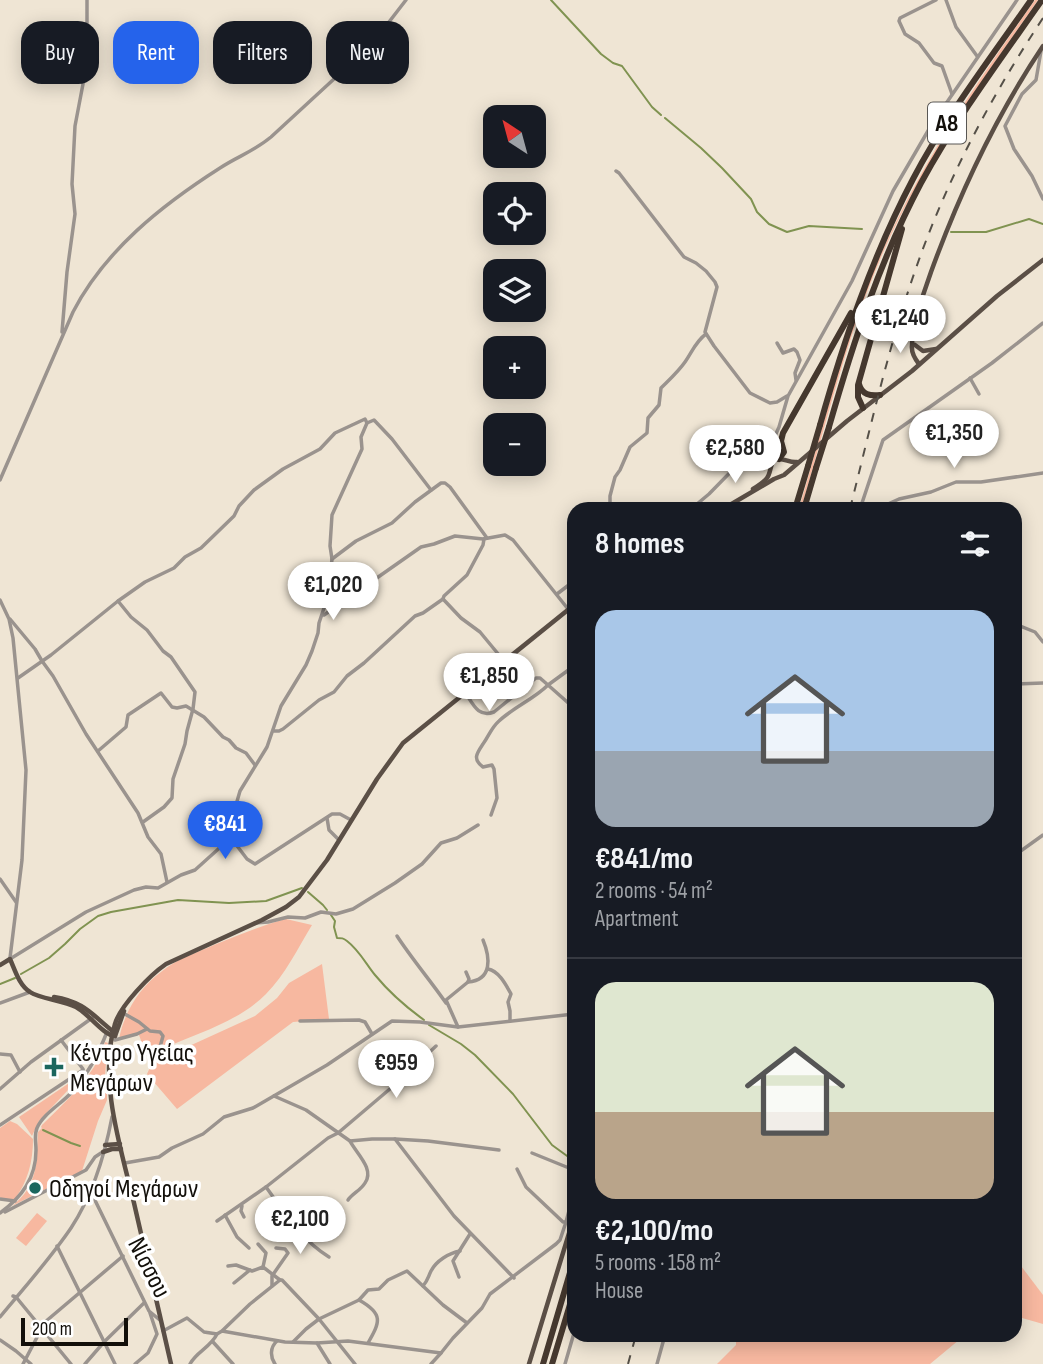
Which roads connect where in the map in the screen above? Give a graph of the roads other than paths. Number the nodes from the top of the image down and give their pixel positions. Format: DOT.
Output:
graph roads {
  1 [pos="87,0"];
  2 [pos="406,0"];
  3 [pos="936,0"];
  4 [pos="946,0"];
  5 [pos="1017,0"];
  6 [pos="1031,0"];
  7 [pos="1042,0"];
  8 [pos="1042,48"];
  9 [pos="977,56"];
  10 [pos="952,94"];
  11 [pos="616,171"];
  12 [pos="1043,198"];
  13 [pos="907,210"];
  14 [pos="1043,260"];
  15 [pos="859,301"];
  16 [pos="1043,323"];
  17 [pos="706,334"];
  18 [pos="62,335"];
  19 [pos="914,342"];
  20 [pos="777,344"];
  21 [pos="940,347"];
  22 [pos="922,362"];
  23 [pos="970,378"];
  24 [pos="796,382"];
  25 [pos="858,382"];
  26 [pos="979,394"];
  27 [pos="880,395"];
  28 [pos="788,396"];
  29 [pos="863,408"];
  30 [pos="367,423"];
  31 [pos="767,441"];
  32 [pos="770,452"];
  33 [pos="781,460"];
  34 [pos="800,461"];
  35 [pos="771,467"];
  36 [pos="788,471"];
  37 [pos="1043,473"];
  38 [pos="779,476"];
  39 [pos="0,480"];
  40 [pos="431,490"];
  41 [pos="747,495"];
  42 [pos="610,502"];
  43 [pos="699,502"];
  44 [pos="736,502"];
  45 [pos="797,502"];
  46 [pos="806,502"];
  47 [pos="862,502"];
  48 [pos="891,502"];
  49 [pos="486,539"];
  50 [pos="332,559"];
  51 [pos="567,586"];
  52 [pos="557,594"];
  53 [pos="443,599"];
  54 [pos="0,600"];
  55 [pos="118,601"];
  56 [pos="567,608"];
  57 [pos="567,610"];
  58 [pos="8,616"];
  59 [pos="322,616"];
  60 [pos="1022,627"];
  61 [pos="1043,642"];
  62 [pos="42,661"];
  63 [pos="504,661"];
  64 [pos="567,671"];
  65 [pos="18,678"];
  66 [pos="1043,683"];
  67 [pos="1022,684"];
  68 [pos="548,685"];
  69 [pos="465,692"];
  70 [pos="567,702"];
  71 [pos="193,709"];
  72 [pos="274,731"];
  73 [pos="98,751"];
  74 [pos="256,765"];
  75 [pos="491,815"];
  76 [pos="327,818"];
  77 [pos="351,820"];
  78 [pos="143,822"];
  79 [pos="478,825"];
  80 [pos="228,834"];
  81 [pos="1043,835"];
  82 [pos="339,840"];
  83 [pos="1022,850"];
  84 [pos="0,879"];
  85 [pos="167,882"];
  86 [pos="17,904"];
  87 [pos="253,923"];
  88 [pos="397,936"];
  89 [pos="483,940"];
  90 [pos="10,959"];
  91 [pos="0,965"];
  92 [pos="488,969"];
  93 [pos="466,972"];
  94 [pos="468,982"];
  95 [pos="30,992"];
  96 [pos="0,1003"];
  97 [pos="446,1003"];
  98 [pos="122,1012"];
  99 [pos="567,1015"];
  100 [pos="94,1017"];
  101 [pos="101,1020"];
  102 [pos="300,1021"];
  103 [pos="510,1021"];
  104 [pos="457,1027"];
  105 [pos="147,1029"];
  106 [pos="372,1034"];
  107 [pos="113,1035"];
  108 [pos="61,1040"];
  109 [pos="436,1046"];
  110 [pos="0,1054"];
  111 [pos="140,1055"];
  112 [pos="20,1072"];
  113 [pos="85,1072"];
  114 [pos="0,1089"];
  115 [pos="274,1096"];
  116 [pos="113,1112"];
  117 [pos="0,1125"];
  118 [pos="338,1133"];
  119 [pos="395,1139"];
  120 [pos="350,1141"];
  121 [pos="105,1145"];
  122 [pos="121,1147"];
  123 [pos="499,1150"];
  124 [pos="103,1152"];
  125 [pos="532,1153"];
  126 [pos="125,1163"];
  127 [pos="567,1167"];
  128 [pos="517,1169"];
  129 [pos="266,1187"];
  130 [pos="90,1190"];
  131 [pos="0,1200"];
  132 [pos="348,1200"];
  133 [pos="15,1201"];
  134 [pos="245,1201"];
  135 [pos="279,1205"];
  136 [pos="0,1214"];
  137 [pos="225,1215"];
  138 [pos="567,1215"];
  139 [pos="244,1217"];
  140 [pos="314,1217"];
  141 [pos="290,1219"];
  142 [pos="269,1220"];
  143 [pos="217,1221"];
  144 [pos="565,1222"];
  145 [pos="470,1234"];
  146 [pos="567,1239"];
  147 [pos="258,1244"];
  148 [pos="57,1246"];
  149 [pos="249,1248"];
  150 [pos="276,1248"];
  151 [pos="460,1251"];
  152 [pos="123,1256"];
  153 [pos="328,1257"];
  154 [pos="228,1266"];
  155 [pos="263,1266"];
  156 [pos="250,1270"];
  157 [pos="273,1274"];
  158 [pos="459,1277"];
  159 [pos="514,1278"];
  160 [pos="280,1280"];
  161 [pos="233,1283"];
  162 [pos="567,1283"];
  163 [pos="272,1286"];
  164 [pos="422,1286"];
  165 [pos="80,1293"];
  166 [pos="15,1296"];
  167 [pos="359,1300"];
  168 [pos="145,1302"];
  169 [pos="149,1311"];
  170 [pos="567,1314"];
  171 [pos="0,1317"];
  172 [pos="319,1320"];
  173 [pos="161,1321"];
  174 [pos="467,1324"];
  175 [pos="41,1328"];
  176 [pos="163,1331"];
  177 [pos="220,1333"];
  178 [pos="0,1340"];
  179 [pos="277,1341"];
  180 [pos="104,1342"];
  181 [pos="213,1342"];
  182 [pos="293,1342"];
  183 [pos="337,1342"];
  184 [pos="572,1342"];
  185 [pos="663,1342"];
  186 [pos="317,1343"];
  187 [pos="368,1343"];
  188 [pos="441,1353"];
  189 [pos="24,1362"];
  190 [pos="31,1364"];
  191 [pos="71,1364"];
  192 [pos="85,1364"];
  193 [pos="115,1364"];
  194 [pos="135,1364"];
  195 [pos="171,1364"];
  196 [pos="190,1364"];
  197 [pos="233,1364"];
  198 [pos="275,1364"];
  199 [pos="330,1364"];
  200 [pos="355,1364"];
  201 [pos="431,1364"];
  202 [pos="529,1364"];
  203 [pos="543,1364"];
  204 [pos="552,1364"];
  205 [pos="565,1364"];
  206 [pos="657,1364"];
  1 -- 18 [label="street"];
  2 -- 18 [label="street"];
  3 -- 10 [label="street"];
  4 -- 9 [label="street"];
  5 -- 9 [label="street"];
  6 -- 15 [label="highway, Α8"];
  7 -- 13 [label="highway, Α8"];
  8 -- 12 [label="street"];
  8 -- 19 [label="main road"];
  9 -- 10 [label="street"];
  10 -- 24 [label="street"];
  11 -- 17 [label="street"];
  13 -- 25 [label="highway"];
  13 -- 46 [label="highway, Α8, bridge"];
  14 -- 21 [label="main road"];
  15 -- 33 [label="highway"];
  15 -- 45 [label="highway, Α8, bridge"];
  16 -- 23 [label="street"];
  17 -- 28 [label="street"];
  17 -- 42 [label="street"];
  18 -- 39 [label="street"];
  19 -- 21 [label="main road"];
  19 -- 22 [label="main road"];
  20 -- 24 [label="street"];
  21 -- 22 [label="main road"];
  22 -- 27 [label="main road"];
  23 -- 26 [label="street"];
  23 -- 47 [label="street"];
  24 -- 28 [label="street"];
  25 -- 27 [label="highway"];
  25 -- 29 [label="highway"];
  27 -- 29 [label="main road"];
  28 -- 32 [label="street"];
  29 -- 34 [label="main road"];
  30 -- 40 [label="street"];
  30 -- 50 [label="street"];
  30 -- 55 [label="street"];
  31 -- 43 [label="street"];
  32 -- 33 [label="street"];
  32 -- 35 [label="street"];
  33 -- 34 [label="main road"];
  33 -- 35 [label="main road"];
  33 -- 36 [label="main road"];
  34 -- 36 [label="main road"];
  35 -- 38 [label="main road"];
  35 -- 41 [label="main road"];
  36 -- 38 [label="main road"];
  37 -- 48 [label="street"];
  38 -- 41 [label="main road"];
  40 -- 49 [label="street"];
  40 -- 50 [label="street"];
  41 -- 44 [label="main road"];
  49 -- 52 [label="street"];
  49 -- 53 [label="street"];
  49 -- 59 [label="street"];
  50 -- 59 [label="street"];
  51 -- 52 [label="street"];
  52 -- 56 [label="street"];
  53 -- 63 [label="street"];
  53 -- 72 [label="street"];
  54 -- 58 [label="street"];
  55 -- 62 [label="street"];
  55 -- 71 [label="street"];
  57 -- 63 [label="main road"];
  58 -- 62 [label="street"];
  58 -- 65 [label="street"];
  59 -- 72 [label="street"];
  60 -- 61 [label="street"];
  62 -- 65 [label="street"];
  62 -- 73 [label="street"];
  63 -- 69 [label="main road"];
  64 -- 68 [label="street"];
  65 -- 86 [label="street"];
  66 -- 67 [label="street"];
  68 -- 69 [label="street"];
  68 -- 70 [label="street"];
  68 -- 75 [label="street"];
  69 -- 77 [label="main road"];
  71 -- 73 [label="street"];
  71 -- 74 [label="street"];
  71 -- 78 [label="street"];
  72 -- 74 [label="street"];
  73 -- 78 [label="street"];
  74 -- 80 [label="street"];
  76 -- 77 [label="street"];
  76 -- 80 [label="street"];
  76 -- 82 [label="street"];
  77 -- 82 [label="main road"];
  78 -- 85 [label="street"];
  79 -- 87 [label="street"];
  80 -- 85 [label="street"];
  81 -- 83 [label="street"];
  82 -- 87 [label="main road"];
  84 -- 86 [label="street"];
  85 -- 90 [label="street"];
  86 -- 90 [label="street"];
  87 -- 98 [label="main road"];
  88 -- 97 [label="street"];
  89 -- 92 [label="street"];
  90 -- 91 [label="main road"];
  90 -- 95 [label="main road"];
  92 -- 94 [label="street"];
  92 -- 103 [label="street"];
  93 -- 94 [label="street"];
  94 -- 97 [label="street"];
  95 -- 96 [label="street"];
  95 -- 100 [label="main road"];
  97 -- 104 [label="street"];
  98 -- 101 [label="main road"];
  98 -- 105 [label="street"];
  98 -- 107 [label="main road"];
  99 -- 103 [label="street"];
  100 -- 101 [label="main road"];
  100 -- 107 [label="main road"];
  100 -- 108 [label="street"];
  101 -- 107 [label="main road"];
  102 -- 106 [label="street"];
  103 -- 104 [label="street"];
  104 -- 106 [label="street"];
  105 -- 107 [label="street"];
  105 -- 111 [label="street"];
  106 -- 115 [label="street"];
  107 -- 113 [label="street"];
  107 -- 116 [label="main road"];
  108 -- 112 [label="street"];
  108 -- 113 [label="street"];
  109 -- 118 [label="street"];
  110 -- 112 [label="street"];
  112 -- 114 [label="street"];
  113 -- 117 [label="street"];
  113 -- 133 [label="street"];
  115 -- 118 [label="street"];
  115 -- 126 [label="street"];
  116 -- 121 [label="street"];
  116 -- 122 [label="main road"];
  118 -- 120 [label="street"];
  118 -- 129 [label="street"];
  119 -- 120 [label="street"];
  119 -- 123 [label="street"];
  119 -- 145 [label="street"];
  120 -- 132 [label="street"];
  121 -- 122 [label="main road"];
  121 -- 124 [label="street"];
  122 -- 124 [label="main road"];
  122 -- 126 [label="main road"];
  124 -- 130 [label="street"];
  124 -- 136 [label="street"];
  125 -- 127 [label="street"];
  126 -- 173 [label="main road"];
  128 -- 144 [label="street"];
  129 -- 134 [label="street"];
  129 -- 135 [label="street"];
  130 -- 148 [label="street"];
  130 -- 152 [label="street, Νίσσου"];
  131 -- 133 [label="street"];
  133 -- 136 [label="street"];
  134 -- 137 [label="street"];
  134 -- 139 [label="street"];
  135 -- 141 [label="street"];
  135 -- 142 [label="street"];
  137 -- 143 [label="street"];
  137 -- 149 [label="street"];
  138 -- 144 [label="street"];
  140 -- 141 [label="street"];
  141 -- 153 [label="street"];
  144 -- 159 [label="street"];
  145 -- 151 [label="street"];
  145 -- 159 [label="street"];
  146 -- 202 [label="main road"];
  147 -- 155 [label="street"];
  148 -- 165 [label="street"];
  148 -- 166 [label="street"];
  150 -- 157 [label="street"];
  151 -- 158 [label="street"];
  151 -- 164 [label="street"];
  152 -- 165 [label="street"];
  152 -- 168 [label="street, Νίσσου"];
  154 -- 156 [label="street"];
  155 -- 156 [label="street"];
  155 -- 157 [label="street"];
  156 -- 161 [label="street"];
  157 -- 160 [label="street"];
  157 -- 163 [label="street"];
  159 -- 174 [label="street"];
  160 -- 163 [label="street"];
  160 -- 172 [label="street"];
  162 -- 203 [label="highway"];
  163 -- 177 [label="street"];
  164 -- 167 [label="street"];
  164 -- 174 [label="street"];
  165 -- 175 [label="street"];
  165 -- 180 [label="street"];
  166 -- 171 [label="street"];
  166 -- 175 [label="street"];
  167 -- 172 [label="street"];
  167 -- 187 [label="street"];
  168 -- 169 [label="street, Νίσσου"];
  168 -- 180 [label="street"];
  169 -- 173 [label="street, Νίσσου"];
  169 -- 194 [label="street"];
  170 -- 204 [label="highway"];
  172 -- 182 [label="street"];
  172 -- 183 [label="street"];
  173 -- 176 [label="main road"];
  174 -- 188 [label="street"];
  175 -- 189 [label="street"];
  175 -- 191 [label="street"];
  176 -- 177 [label="street"];
  176 -- 195 [label="main road"];
  177 -- 179 [label="street"];
  177 -- 181 [label="street"];
  178 -- 189 [label="street"];
  179 -- 182 [label="street"];
  179 -- 198 [label="street"];
  180 -- 192 [label="street"];
  180 -- 193 [label="street"];
  181 -- 196 [label="street"];
  181 -- 197 [label="street"];
  182 -- 186 [label="street"];
  183 -- 186 [label="street"];
  183 -- 187 [label="street"];
  183 -- 200 [label="street"];
  184 -- 205 [label="street"];
  185 -- 206 [label="street"];
  186 -- 199 [label="street"];
  187 -- 188 [label="street"];
  188 -- 201 [label="street"];
  189 -- 190 [label="street"];
}
